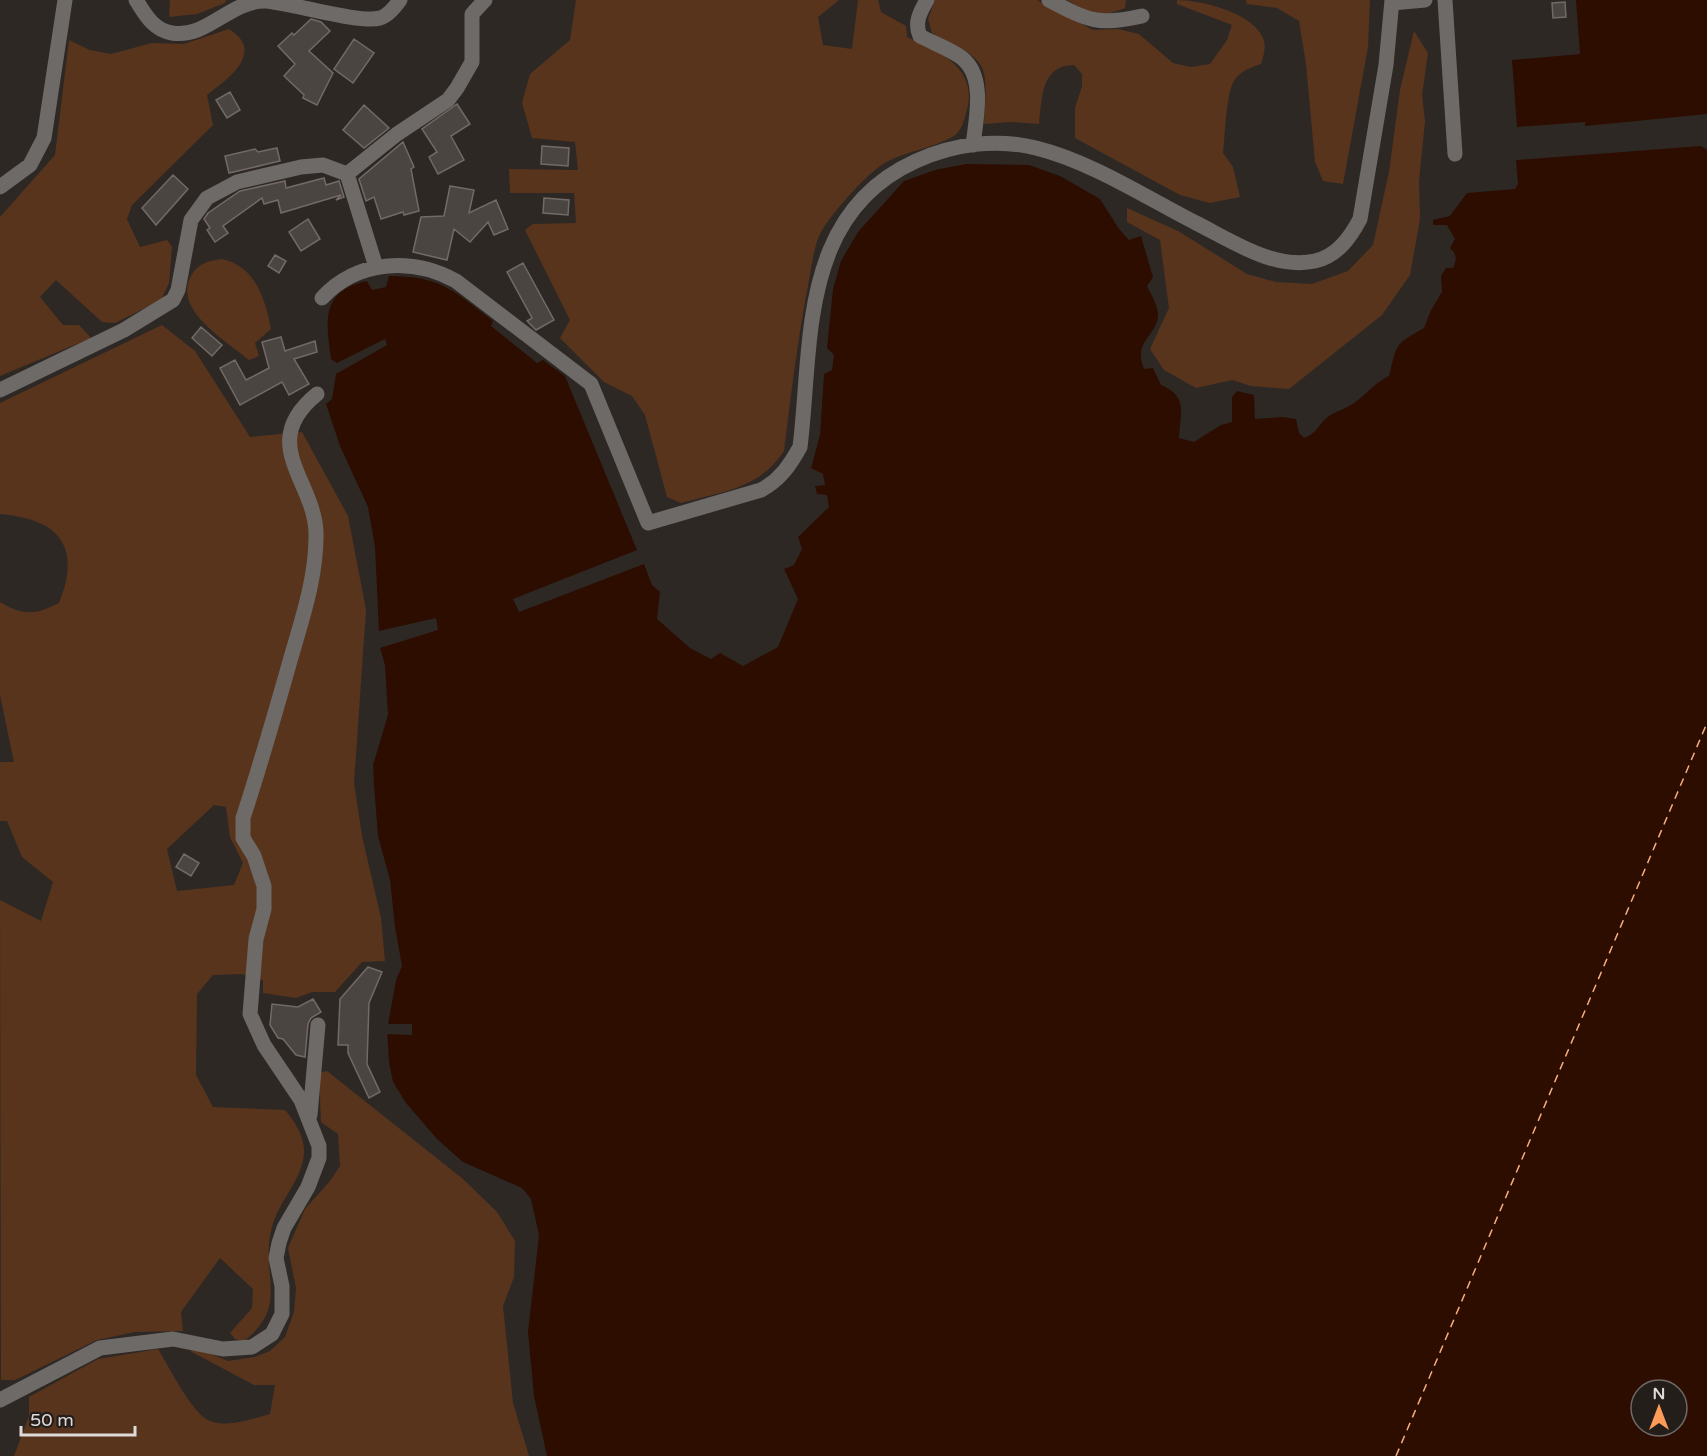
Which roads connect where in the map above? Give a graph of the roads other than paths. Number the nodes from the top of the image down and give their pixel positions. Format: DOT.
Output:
graph roads {
  1 [pos="65,0"];
  2 [pos="136,0"];
  3 [pos="400,0"];
  4 [pos="485,0"];
  5 [pos="927,0"];
  6 [pos="1049,0"];
  7 [pos="1425,0"];
  8 [pos="1445,0"];
  9 [pos="1392,1"];
  10 [pos="1142,16"];
  11 [pos="973,145"];
  12 [pos="1455,154"];
  13 [pos="347,174"];
  14 [pos="0,187"];
  15 [pos="376,267"];
  16 [pos="322,298"];
  17 [pos="0,390"];
  18 [pos="317,394"];
  19 [pos="318,1025"];
  20 [pos="309,1118"];
  21 [pos="0,1400"];
  1 -- 14 [label="street"];
  2 -- 3 [label="street"];
  4 -- 13 [label="street"];
  5 -- 11 [label="street"];
  6 -- 10 [label="street"];
  7 -- 9 [label="street"];
  8 -- 12 [label="street"];
  9 -- 11 [label="street"];
  11 -- 15 [label="street"];
  13 -- 15 [label="street"];
  13 -- 17 [label="street"];
  15 -- 16 [label="street"];
  18 -- 20 [label="street"];
  19 -- 20 [label="street"];
  20 -- 21 [label="street"];
}
